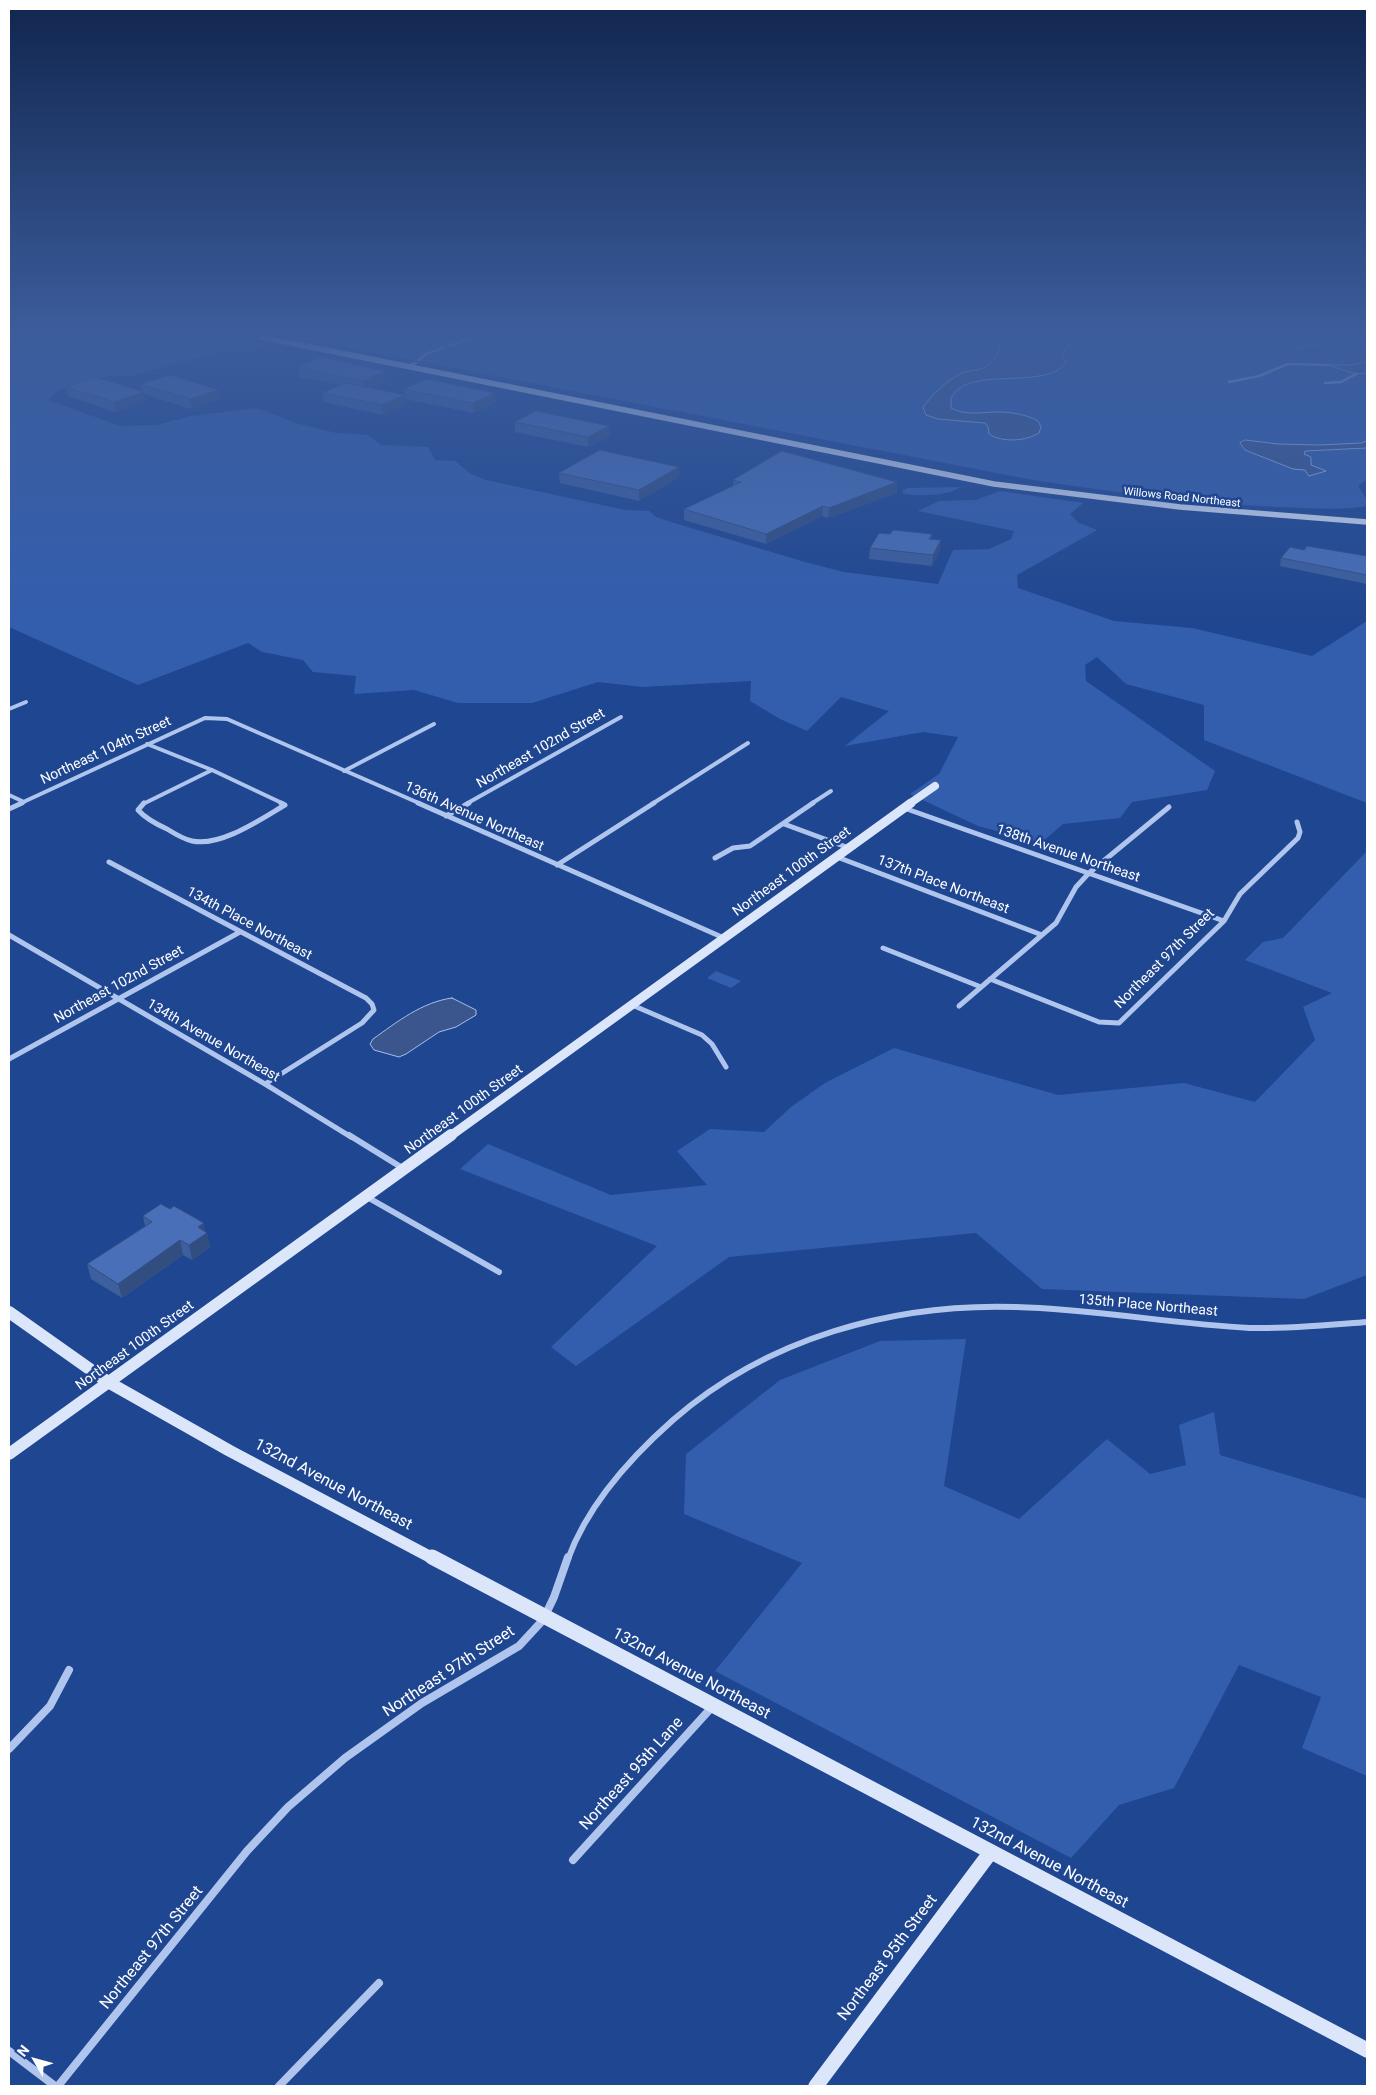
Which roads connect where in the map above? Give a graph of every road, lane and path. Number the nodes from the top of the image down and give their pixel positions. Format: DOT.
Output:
graph roads {
  1 [pos="750,435"];
  2 [pos="1367,522"];
  3 [pos="26,702"];
  4 [pos="9,709"];
  5 [pos="214,717"];
  6 [pos="621,717"];
  7 [pos="434,724"];
  8 [pos="748,743"];
  9 [pos="147,744"];
  10 [pos="212,770"];
  11 [pos="344,770"];
  12 [pos="934,786"];
  13 [pos="831,791"];
  14 [pos="9,795"];
  15 [pos="24,802"];
  16 [pos="1169,807"];
  17 [pos="904,808"];
  18 [pos="9,809"];
  19 [pos="446,816"];
  20 [pos="1296,822"];
  21 [pos="784,824"];
  22 [pos="849,848"];
  23 [pos="836,857"];
  24 [pos="715,858"];
  25 [pos="109,862"];
  26 [pos="557,865"];
  27 [pos="1089,873"];
  28 [pos="1224,921"];
  29 [pos="240,932"];
  30 [pos="9,935"];
  31 [pos="1042,935"];
  32 [pos="724,939"];
  33 [pos="883,948"];
  34 [pos="990,979"];
  35 [pos="981,987"];
  36 [pos="117,998"];
  37 [pos="632,1006"];
  38 [pos="959,1006"];
  39 [pos="9,1059"];
  40 [pos="726,1067"];
  41 [pos="265,1084"];
  42 [pos="405,1169"];
  43 [pos="366,1197"];
  44 [pos="499,1272"];
  45 [pos="927,1310"];
  46 [pos="9,1312"];
  47 [pos="1367,1322"];
  48 [pos="108,1382"];
  49 [pos="9,1454"];
  50 [pos="545,1618"];
  51 [pos="69,1670"];
  52 [pos="712,1707"];
  53 [pos="9,1749"];
  54 [pos="990,1853"];
  55 [pos="573,1860"];
  56 [pos="379,1983"];
  57 [pos="1367,2050"];
  58 [pos="9,2051"];
  59 [pos="56,2086"];
  60 [pos="279,2086"];
  61 [pos="816,2086"];
  1 -- 2 [label="street, Willows Road Northeast"];
  3 -- 4 [label="street"];
  5 -- 9 [label="street, Northeast 104th Street"];
  5 -- 11 [label="street, 136th Avenue Northeast"];
  6 -- 19 [label="street, Northeast 102nd Street"];
  7 -- 11 [label="street"];
  8 -- 26 [label="street"];
  9 -- 10 [label="street"];
  9 -- 15 [label="street, Northeast 104th Street"];
  10 -- 10 [label="street"];
  11 -- 19 [label="street, 136th Avenue Northeast"];
  12 -- 17 [label="street, Northeast 100th Street"];
  13 -- 21 [label="street"];
  14 -- 15 [label="street"];
  15 -- 18 [label="street, Northeast 104th Street"];
  16 -- 27 [label="street"];
  17 -- 22 [label="street, Northeast 100th Street"];
  17 -- 27 [label="street, 138th Avenue Northeast"];
  19 -- 26 [label="street, 136th Avenue Northeast"];
  20 -- 28 [label="street, Northeast 97th Street"];
  21 -- 22 [label="street"];
  21 -- 24 [label="street"];
  22 -- 23 [label="street, Northeast 100th Street"];
  23 -- 31 [label="street, 137th Place Northeast"];
  23 -- 32 [label="street, Northeast 100th Street"];
  25 -- 29 [label="street, 134th Place Northeast"];
  26 -- 32 [label="street, 136th Avenue Northeast"];
  27 -- 28 [label="street, 138th Avenue Northeast"];
  27 -- 31 [label="street"];
  28 -- 34 [label="street, Northeast 97th Street"];
  29 -- 36 [label="street, Northeast 102nd Street"];
  29 -- 41 [label="street, 134th Place Northeast"];
  30 -- 36 [label="street, 134th Avenue Northeast"];
  31 -- 34 [label="street"];
  32 -- 37 [label="street, Northeast 100th Street"];
  33 -- 35 [label="street"];
  34 -- 35 [label="street"];
  35 -- 38 [label="street"];
  36 -- 39 [label="street, Northeast 102nd Street"];
  36 -- 41 [label="street, 134th Avenue Northeast"];
  37 -- 40 [label="street"];
  37 -- 42 [label="street, Northeast 100th Street"];
  41 -- 42 [label="street, 134th Avenue Northeast"];
  42 -- 43 [label="street, Northeast 100th Street"];
  43 -- 44 [label="street"];
  43 -- 48 [label="street, Northeast 100th Street"];
  45 -- 47 [label="street, 135th Place Northeast"];
  45 -- 50 [label="street, Northeast 97th Street"];
  46 -- 48 [label="street, 132nd Avenue Northeast"];
  48 -- 49 [label="street, Northeast 100th Street"];
  48 -- 50 [label="street, 132nd Avenue Northeast"];
  50 -- 52 [label="street, 132nd Avenue Northeast"];
  50 -- 59 [label="street, Northeast 97th Street"];
  51 -- 53 [label="street"];
  52 -- 54 [label="street, 132nd Avenue Northeast"];
  52 -- 55 [label="street, Northeast 95th Lane"];
  54 -- 57 [label="street, 132nd Avenue Northeast"];
  54 -- 61 [label="street, Northeast 95th Street"];
  56 -- 60 [label="street"];
  58 -- 59 [label="street"];
}
